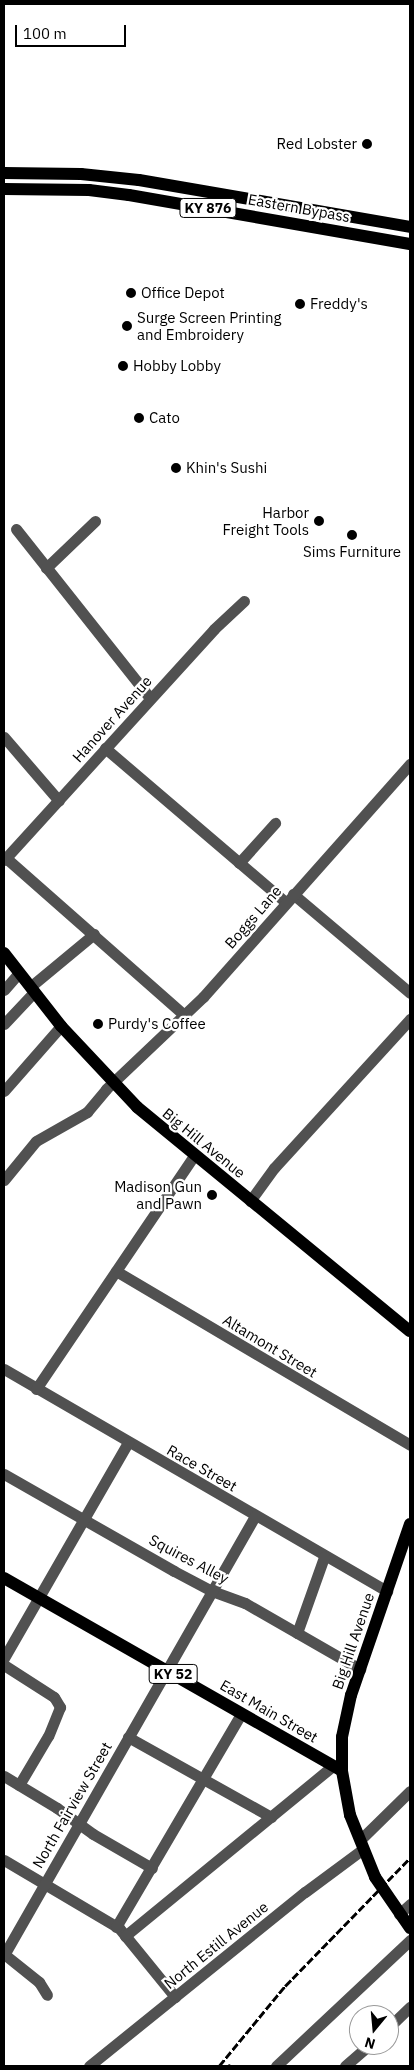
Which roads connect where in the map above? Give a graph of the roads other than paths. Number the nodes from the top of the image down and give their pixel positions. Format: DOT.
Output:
graph roads {
  1 [pos="4,173"];
  2 [pos="4,189"];
  3 [pos="220,210"];
  4 [pos="298,210"];
  5 [pos="410,227"];
  6 [pos="410,244"];
  7 [pos="95,521"];
  8 [pos="16,529"];
  9 [pos="46,568"];
  10 [pos="244,601"];
  11 [pos="150,698"];
  12 [pos="4,737"];
  13 [pos="105,748"];
  14 [pos="410,764"];
  15 [pos="59,801"];
  16 [pos="275,822"];
  17 [pos="5,859"];
  18 [pos="239,863"];
  19 [pos="289,898"];
  20 [pos="94,934"];
  21 [pos="4,953"];
  22 [pos="19,973"];
  23 [pos="32,989"];
  24 [pos="4,990"];
  25 [pos="410,993"];
  26 [pos="184,1015"];
  27 [pos="410,1019"];
  28 [pos="4,1024"];
  29 [pos="60,1026"];
  30 [pos="113,1084"];
  31 [pos="4,1090"];
  32 [pos="194,1156"];
  33 [pos="4,1180"];
  34 [pos="250,1201"];
  35 [pos="116,1271"];
  36 [pos="410,1331"];
  37 [pos="4,1369"];
  38 [pos="36,1389"];
  39 [pos="128,1442"];
  40 [pos="410,1444"];
  41 [pos="4,1474"];
  42 [pos="83,1516"];
  43 [pos="255,1516"];
  44 [pos="410,1524"];
  45 [pos="324,1557"];
  46 [pos="4,1578"];
  47 [pos="212,1591"];
  48 [pos="387,1591"];
  49 [pos="38,1596"];
  50 [pos="297,1634"];
  51 [pos="4,1658"];
  52 [pos="4,1665"];
  53 [pos="360,1669"];
  54 [pos="166,1670"];
  55 [pos="241,1714"];
  56 [pos="128,1737"];
  57 [pos="337,1769"];
  58 [pos="4,1776"];
  59 [pos="203,1779"];
  60 [pos="19,1785"];
  61 [pos="410,1791"];
  62 [pos="271,1817"];
  63 [pos="78,1824"];
  64 [pos="362,1844"];
  65 [pos="4,1860"];
  66 [pos="152,1868"];
  67 [pos="44,1883"];
  68 [pos="410,1904"];
  69 [pos="400,1914"];
  70 [pos="116,1927"];
  71 [pos="410,1928"];
  72 [pos="125,1936"];
  73 [pos="410,1940"];
  74 [pos="4,1954"];
  75 [pos="47,1995"];
  76 [pos="175,1997"];
  77 [pos="410,2007"];
  78 [pos="399,2017"];
  79 [pos="358,2055"];
  80 [pos="89,2066"];
  81 [pos="276,2066"];
  82 [pos="345,2066"];
  1 -- 4 [label="main road, Eastern Bypass / KY 876"];
  2 -- 3 [label="main road, Eastern Bypass / KY 876"];
  3 -- 4 [label="main road"];
  3 -- 6 [label="main road, Eastern Bypass / KY 876"];
  4 -- 5 [label="main road, Eastern Bypass / KY 876"];
  7 -- 9 [label="street"];
  8 -- 9 [label="street"];
  9 -- 11 [label="street"];
  10 -- 11 [label="street, Hanover Avenue"];
  11 -- 13 [label="street, Hanover Avenue"];
  12 -- 15 [label="street"];
  13 -- 15 [label="street, Hanover Avenue"];
  13 -- 18 [label="street"];
  14 -- 19 [label="street, Boggs Lane"];
  15 -- 17 [label="street, Hanover Avenue"];
  16 -- 18 [label="street"];
  17 -- 20 [label="street"];
  18 -- 19 [label="street"];
  19 -- 25 [label="street"];
  19 -- 26 [label="street, Boggs Lane"];
  20 -- 23 [label="street"];
  20 -- 26 [label="street"];
  21 -- 22 [label="main road, Big Hill Avenue"];
  22 -- 23 [label="main road, Big Hill Avenue"];
  22 -- 24 [label="street"];
  23 -- 28 [label="street"];
  23 -- 29 [label="main road, Big Hill Avenue"];
  26 -- 30 [label="street, Boggs Lane"];
  27 -- 34 [label="street"];
  29 -- 30 [label="main road, Big Hill Avenue"];
  29 -- 31 [label="street"];
  30 -- 32 [label="main road, Big Hill Avenue"];
  30 -- 33 [label="street, Boggs Lane"];
  32 -- 34 [label="main road, Big Hill Avenue"];
  32 -- 35 [label="street"];
  34 -- 36 [label="main road, Big Hill Avenue"];
  35 -- 38 [label="street"];
  35 -- 40 [label="street, Altamont Street"];
  37 -- 38 [label="street, Race Street"];
  38 -- 39 [label="street, Race Street"];
  39 -- 42 [label="street"];
  39 -- 43 [label="street, Race Street"];
  41 -- 42 [label="street, Squires Alley"];
  42 -- 47 [label="street, Squires Alley"];
  42 -- 49 [label="street"];
  43 -- 45 [label="street, Race Street"];
  43 -- 47 [label="street, North Fairview Street"];
  44 -- 48 [label="main road, Big Hill Avenue"];
  45 -- 48 [label="street, Race Street"];
  45 -- 50 [label="street"];
  46 -- 49 [label="main road, East Main Street / KY 52"];
  47 -- 50 [label="street, Squires Alley"];
  47 -- 54 [label="street, North Fairview Street"];
  48 -- 53 [label="main road, Big Hill Avenue"];
  49 -- 51 [label="street"];
  49 -- 54 [label="main road, East Main Street / KY 52"];
  50 -- 53 [label="street, Squires Alley"];
  52 -- 60 [label="street"];
  53 -- 57 [label="main road, Big Hill Avenue"];
  54 -- 55 [label="main road, East Main Street / KY 52"];
  54 -- 56 [label="street, North Fairview Street"];
  55 -- 57 [label="main road, East Main Street / KY 52"];
  55 -- 59 [label="street"];
  56 -- 59 [label="street"];
  56 -- 63 [label="street, North Fairview Street"];
  57 -- 62 [label="street"];
  57 -- 64 [label="main road"];
  58 -- 60 [label="street"];
  59 -- 62 [label="street"];
  59 -- 66 [label="street"];
  60 -- 63 [label="street"];
  61 -- 64 [label="street, North Estill Avenue"];
  62 -- 72 [label="street"];
  63 -- 66 [label="street"];
  63 -- 67 [label="street, North Fairview Street"];
  64 -- 69 [label="main road"];
  64 -- 76 [label="street, North Estill Avenue"];
  65 -- 67 [label="street"];
  66 -- 70 [label="street"];
  67 -- 70 [label="street"];
  67 -- 74 [label="street, North Fairview Street"];
  68 -- 69 [label="street"];
  69 -- 71 [label="main road"];
  70 -- 72 [label="street"];
  72 -- 76 [label="street"];
  73 -- 81 [label="street"];
  74 -- 75 [label="street"];
  76 -- 80 [label="street, North Estill Avenue"];
  77 -- 78 [label="street"];
  79 -- 82 [label="street"];
}
